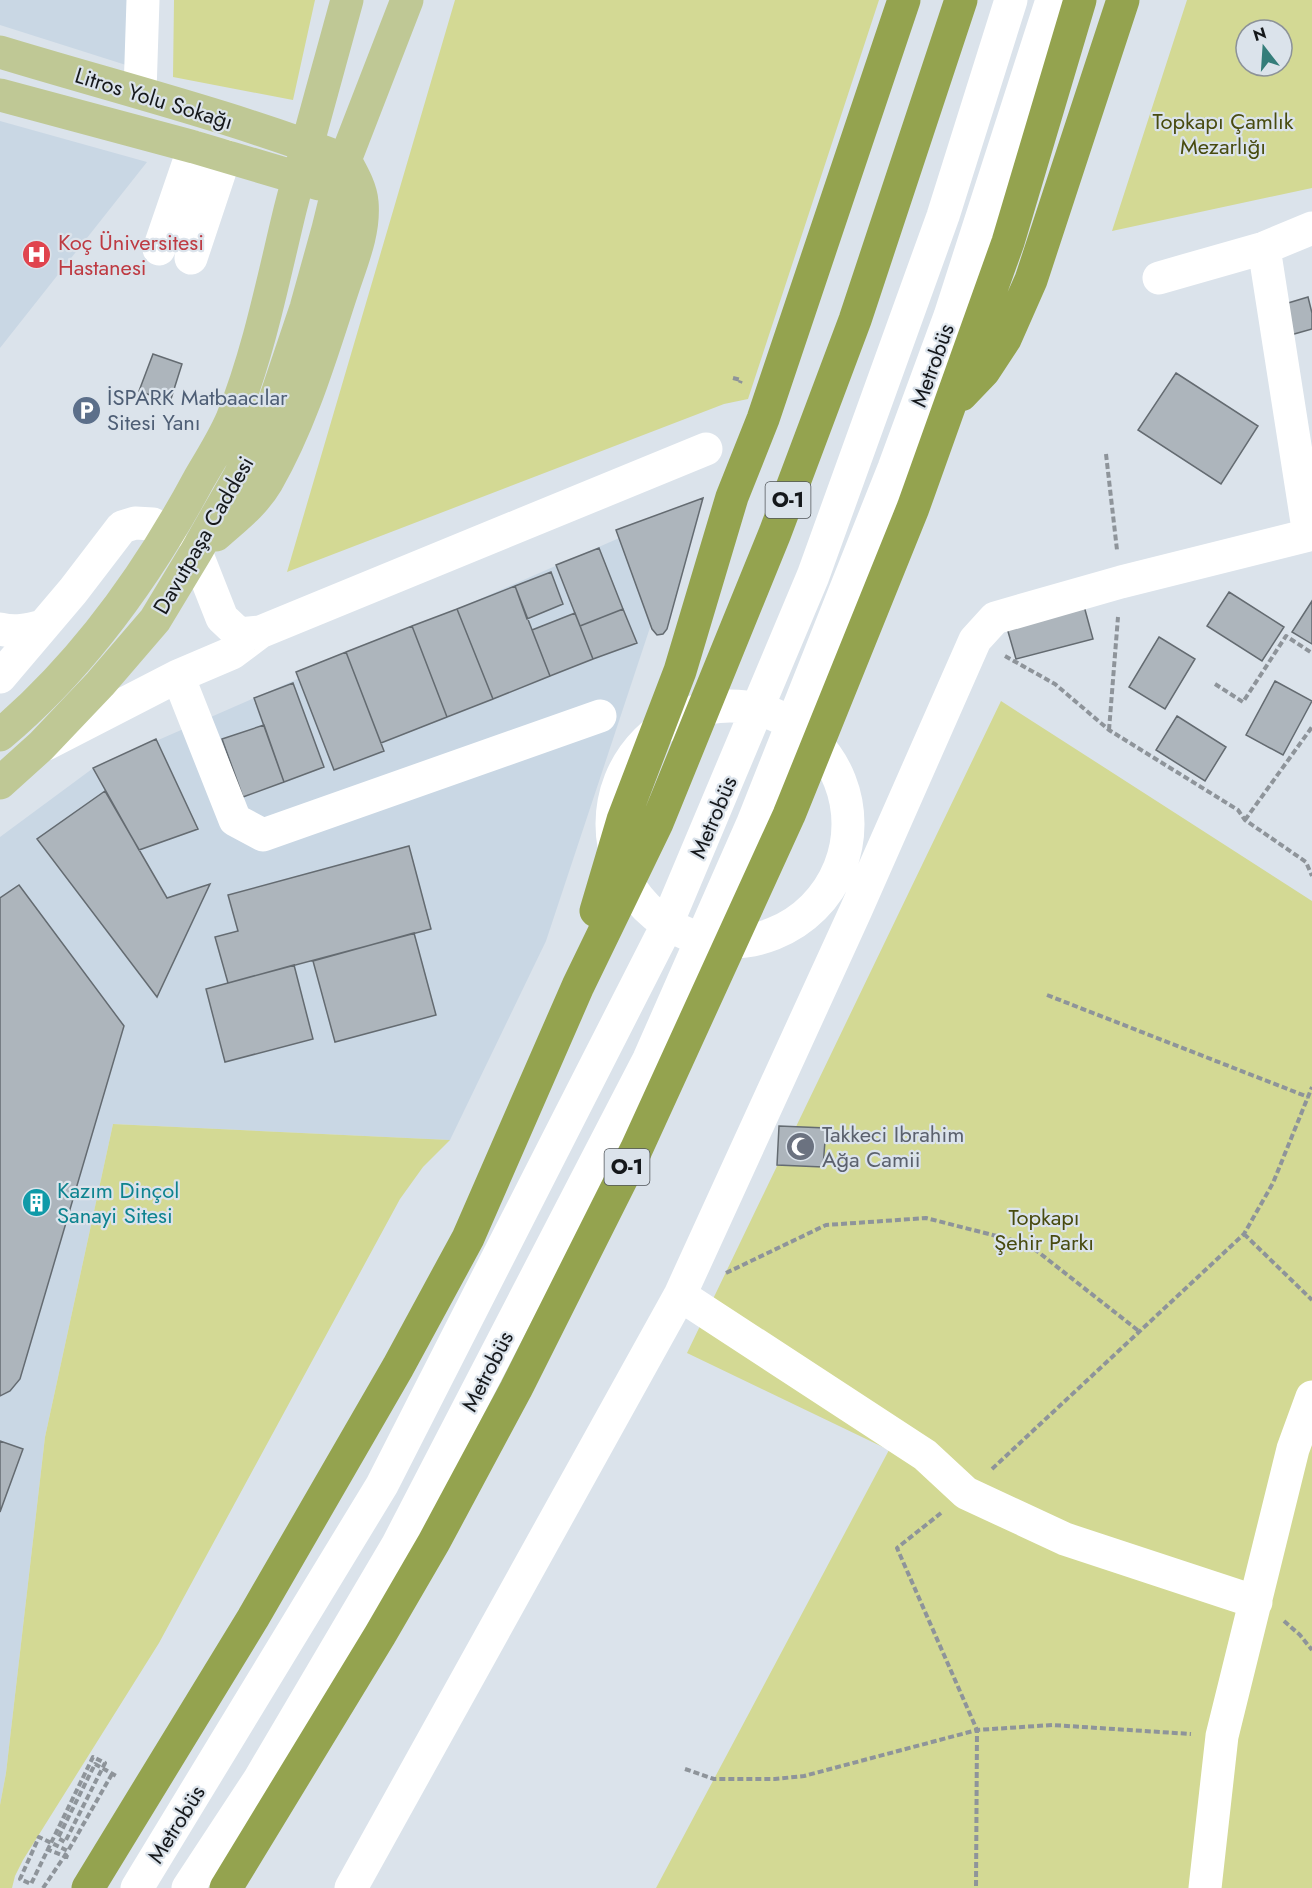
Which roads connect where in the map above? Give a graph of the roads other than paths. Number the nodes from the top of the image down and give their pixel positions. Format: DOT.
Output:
graph roads {
  1 [pos="143,0"];
  2 [pos="347,0"];
  3 [pos="407,0"];
  4 [pos="904,0"];
  5 [pos="960,0"];
  6 [pos="1011,0"];
  7 [pos="1052,0"];
  8 [pos="1080,0"];
  9 [pos="1123,0"];
  10 [pos="0,52"];
  11 [pos="140,92"];
  12 [pos="0,95"];
  13 [pos="308,146"];
  14 [pos="194,147"];
  15 [pos="225,156"];
  16 [pos="341,175"];
  17 [pos="298,178"];
  18 [pos="1312,228"];
  19 [pos="1264,248"];
  20 [pos="159,249"];
  21 [pos="191,258"];
  22 [pos="1160,278"];
  23 [pos="949,408"];
  24 [pos="706,449"];
  25 [pos="170,533"];
  26 [pos="196,552"];
  27 [pos="43,626"];
  28 [pos="0,629"];
  29 [pos="260,632"];
  30 [pos="178,676"];
  31 [pos="0,677"];
  32 [pos="600,716"];
  33 [pos="0,735"];
  34 [pos="41,746"];
  35 [pos="0,783"];
  36 [pos="643,904"];
  37 [pos="718,941"];
  38 [pos="578,986"];
  39 [pos="638,1033"];
  40 [pos="680,1295"];
  41 [pos="1312,1397"];
  42 [pos="1256,1602"];
  43 [pos="314,1643"];
  44 [pos="216,1760"];
  45 [pos="259,1780"];
  46 [pos="88,1888"];
  47 [pos="137,1888"];
  48 [pos="188,1888"];
  49 [pos="226,1888"];
  50 [pos="351,1888"];
  51 [pos="1205,1888"];
  1 -- 11 [label="street"];
  2 -- 13 [label="main road, Davutpaşa Caddesi"];
  3 -- 16 [label="main road, Davutpaşa Caddesi"];
  4 -- 38 [label="highway"];
  5 -- 38 [label="highway, O-1"];
  6 -- 44 [label="street, Metrobüs"];
  7 -- 45 [label="street, Metrobüs"];
  8 -- 23 [label="highway, O-1"];
  9 -- 23 [label="highway"];
  10 -- 11 [label="main road, Litros Yolu Sokağı"];
  11 -- 13 [label="main road, Litros Yolu Sokağı"];
  12 -- 14 [label="main road, Litros Yolu Sokağı"];
  13 -- 16 [label="main road, Litros Yolu Sokağı"];
  13 -- 17 [label="main road, Davutpaşa Caddesi"];
  14 -- 15 [label="main road, Litros Yolu Sokağı"];
  14 -- 20 [label="street"];
  15 -- 17 [label="main road, Litros Yolu Sokağı"];
  15 -- 21 [label="street"];
  16 -- 17 [label="main road, Litros Yolu Sokağı"];
  16 -- 26 [label="main road, Davutpaşa Caddesi"];
  17 -- 25 [label="main road, Davutpaşa Caddesi"];
  18 -- 19 [label="street"];
  19 -- 22 [label="street"];
  19 -- 40 [label="street"];
  23 -- 49 [label="highway, O-1"];
  24 -- 29 [label="street"];
  25 -- 27 [label="street"];
  25 -- 33 [label="main road, Davutpaşa Caddesi"];
  26 -- 29 [label="street"];
  26 -- 34 [label="main road, Davutpaşa Caddesi"];
  27 -- 28 [label="street"];
  27 -- 31 [label="street"];
  29 -- 30 [label="street"];
  30 -- 32 [label="street"];
  30 -- 34 [label="street"];
  34 -- 35 [label="main road, Davutpaşa Caddesi"];
  36 -- 37 [label="street, Metrobüs"];
  36 -- 37 [label="street, Metrobüs"];
  36 -- 39 [label="street, Metrobüs"];
  37 -- 39 [label="street, Metrobüs"];
  38 -- 46 [label="highway, O-1"];
  39 -- 43 [label="street, Metrobüs"];
  40 -- 42 [label="street"];
  40 -- 50 [label="street"];
  41 -- 42 [label="street"];
  42 -- 51 [label="street"];
  43 -- 44 [label="street, Metrobüs"];
  43 -- 45 [label="street, Metrobüs"];
  44 -- 47 [label="street, Metrobüs"];
  45 -- 48 [label="street, Metrobüs"];
}
